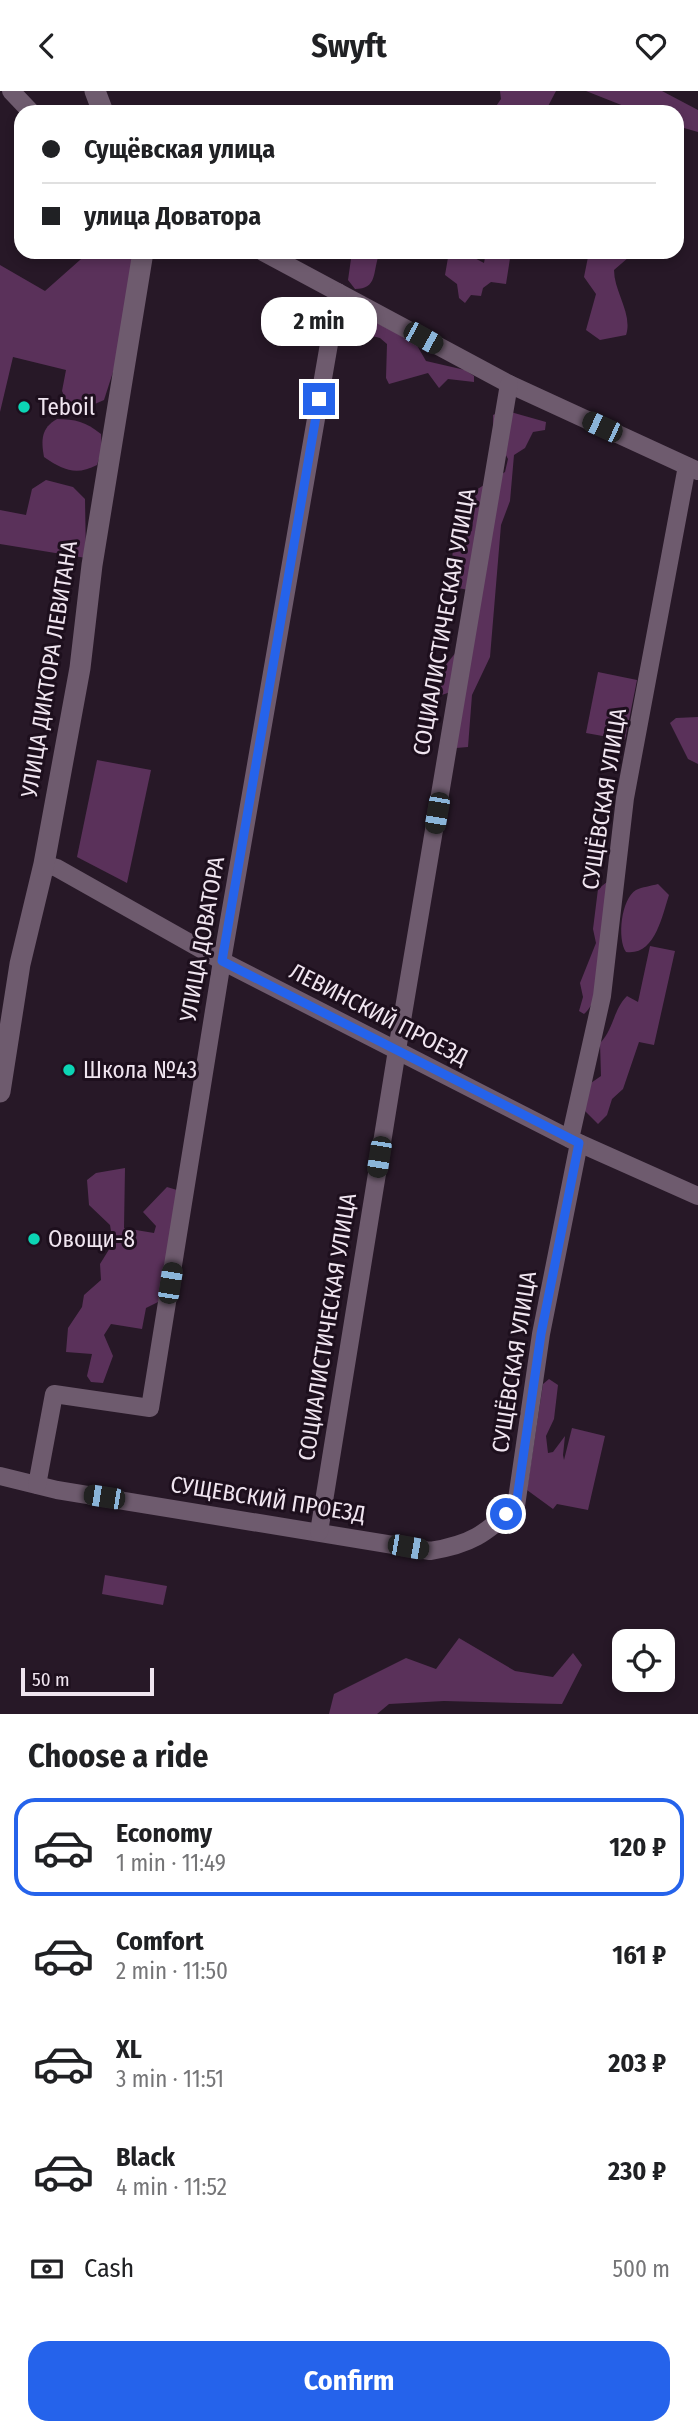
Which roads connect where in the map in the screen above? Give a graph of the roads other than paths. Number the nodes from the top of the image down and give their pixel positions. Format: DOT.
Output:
graph roads {
  1 [pos="11,91"];
  2 [pos="24,105"];
  3 [pos="142,259"];
  4 [pos="276,259"];
  5 [pos="338,292"];
  6 [pos="509,384"];
  7 [pos="693,469"];
  8 [pos="44,864"];
  9 [pos="222,961"];
  10 [pos="397,1050"];
  11 [pos="0,1092"];
  12 [pos="574,1141"];
  13 [pos="698,1196"];
  14 [pos="0,1476"];
  15 [pos="37,1485"];
  16 [pos="516,1506"];
  17 [pos="319,1532"];
  1 -- 2 [label="street"];
  3 -- 8 [label="street, УЛИЦА ДИКТОРА ЛЕВИТАНА"];
  4 -- 5 [label="street"];
  5 -- 6 [label="street"];
  5 -- 9 [label="street, УЛИЦА ДОВАТОРА"];
  6 -- 7 [label="street"];
  6 -- 10 [label="street, СОЦИАЛИСТИЧЕСКАЯ УЛИЦА"];
  7 -- 12 [label="street, СУЩЁВСКАЯ УЛИЦА"];
  8 -- 9 [label="street, ЛЕВИНСКИЙ ПРОЕЗД"];
  8 -- 11 [label="street, УЛИЦА ДИКТОРА ЛЕВИТАНА"];
  9 -- 10 [label="street, ЛЕВИНСКИЙ ПРОЕЗД"];
  9 -- 15 [label="street, УЛИЦА ДОВАТОРА"];
  10 -- 12 [label="street, ЛЕВИНСКИЙ ПРОЕЗД"];
  10 -- 17 [label="street, СОЦИАЛИСТИЧЕСКАЯ УЛИЦА"];
  12 -- 13 [label="street, ЛЕВИНСКИЙ ПРОЕЗД"];
  12 -- 16 [label="street, СУЩЁВСКАЯ УЛИЦА"];
  14 -- 15 [label="street, СУЩЕВСКИЙ ПРОЕЗД"];
  15 -- 17 [label="street, СУЩЕВСКИЙ ПРОЕЗД"];
  16 -- 17 [label="street, СУЩЕВСКИЙ ПРОЕЗД"];
}
